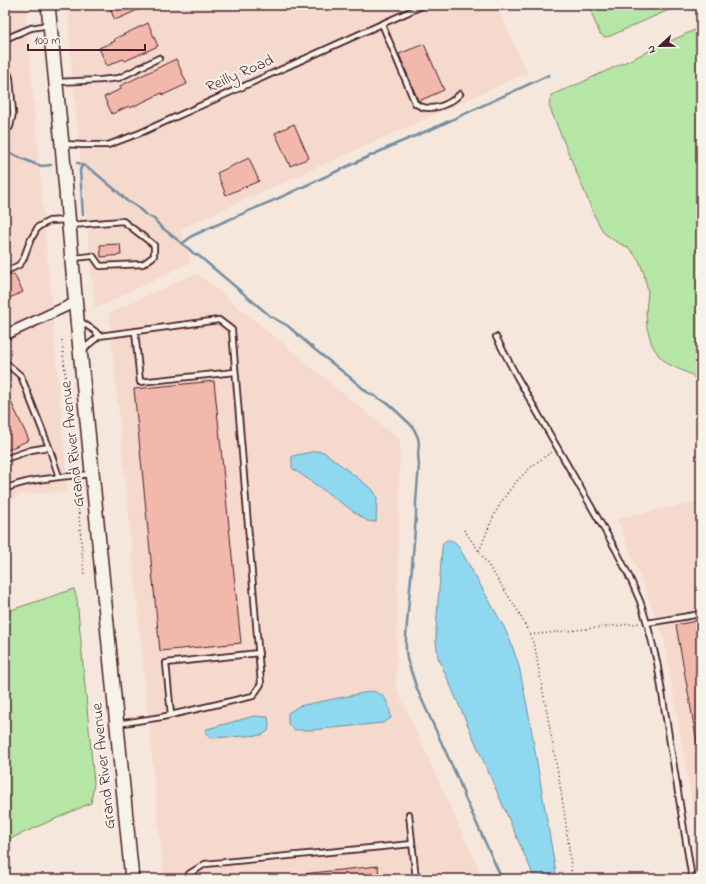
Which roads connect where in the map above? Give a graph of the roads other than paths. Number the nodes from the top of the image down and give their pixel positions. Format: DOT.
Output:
graph roads {
  1 [pos="48,5"];
  2 [pos="424,5"];
  3 [pos="382,24"];
  4 [pos="49,25"];
  5 [pos="5,39"];
  6 [pos="159,58"];
  7 [pos="5,65"];
  8 [pos="55,82"];
  9 [pos="11,91"];
  10 [pos="5,94"];
  11 [pos="460,94"];
  12 [pos="5,130"];
  13 [pos="62,144"];
  14 [pos="69,222"];
  15 [pos="72,258"];
  16 [pos="5,272"];
  17 [pos="76,302"];
  18 [pos="77,320"];
  19 [pos="134,331"];
  20 [pos="5,335"];
  21 [pos="99,336"];
  22 [pos="496,337"];
  23 [pos="81,354"];
  24 [pos="5,364"];
  25 [pos="235,372"];
  26 [pos="49,446"];
  27 [pos="5,459"];
  28 [pos="93,474"];
  29 [pos="59,477"];
  30 [pos="5,489"];
  31 [pos="701,614"];
  32 [pos="647,623"];
  33 [pos="259,653"];
  34 [pos="171,715"];
  35 [pos="117,724"];
  36 [pos="409,814"];
  37 [pos="412,844"];
  38 [pos="132,879"];
  39 [pos="189,879"];
  40 [pos="416,879"];
  41 [pos="692,879"];
  1 -- 4 [label="main road, Grand River Avenue"];
  2 -- 3 [label="lane, Reilly Road"];
  3 -- 11 [label="lane"];
  3 -- 13 [label="lane, Reilly Road"];
  4 -- 5 [label="lane"];
  4 -- 8 [label="main road, Grand River Avenue"];
  6 -- 8 [label="lane"];
  7 -- 9 [label="lane"];
  8 -- 13 [label="main road, Grand River Avenue"];
  9 -- 10 [label="lane"];
  9 -- 12 [label="lane"];
  13 -- 14 [label="main road, Grand River Avenue"];
  14 -- 15 [label="main road, Grand River Avenue"];
  14 -- 15 [label="lane"];
  14 -- 16 [label="lane"];
  15 -- 17 [label="main road, Grand River Avenue"];
  17 -- 18 [label="main road, Grand River Avenue"];
  17 -- 20 [label="street"];
  18 -- 21 [label="lane"];
  18 -- 23 [label="main road, Grand River Avenue"];
  19 -- 21 [label="lane"];
  19 -- 25 [label="lane"];
  19 -- 25 [label="lane"];
  21 -- 23 [label="lane"];
  22 -- 32 [label="lane"];
  23 -- 28 [label="main road, Grand River Avenue"];
  24 -- 26 [label="lane"];
  25 -- 33 [label="lane"];
  26 -- 27 [label="lane"];
  26 -- 29 [label="lane"];
  28 -- 29 [label="lane"];
  28 -- 35 [label="main road, Grand River Avenue"];
  29 -- 30 [label="lane"];
  31 -- 32 [label="lane"];
  32 -- 41 [label="lane"];
  33 -- 34 [label="lane"];
  33 -- 34 [label="lane"];
  34 -- 35 [label="lane"];
  35 -- 38 [label="main road, Grand River Avenue"];
  36 -- 37 [label="lane"];
  37 -- 39 [label="lane"];
  37 -- 40 [label="lane"];
}
